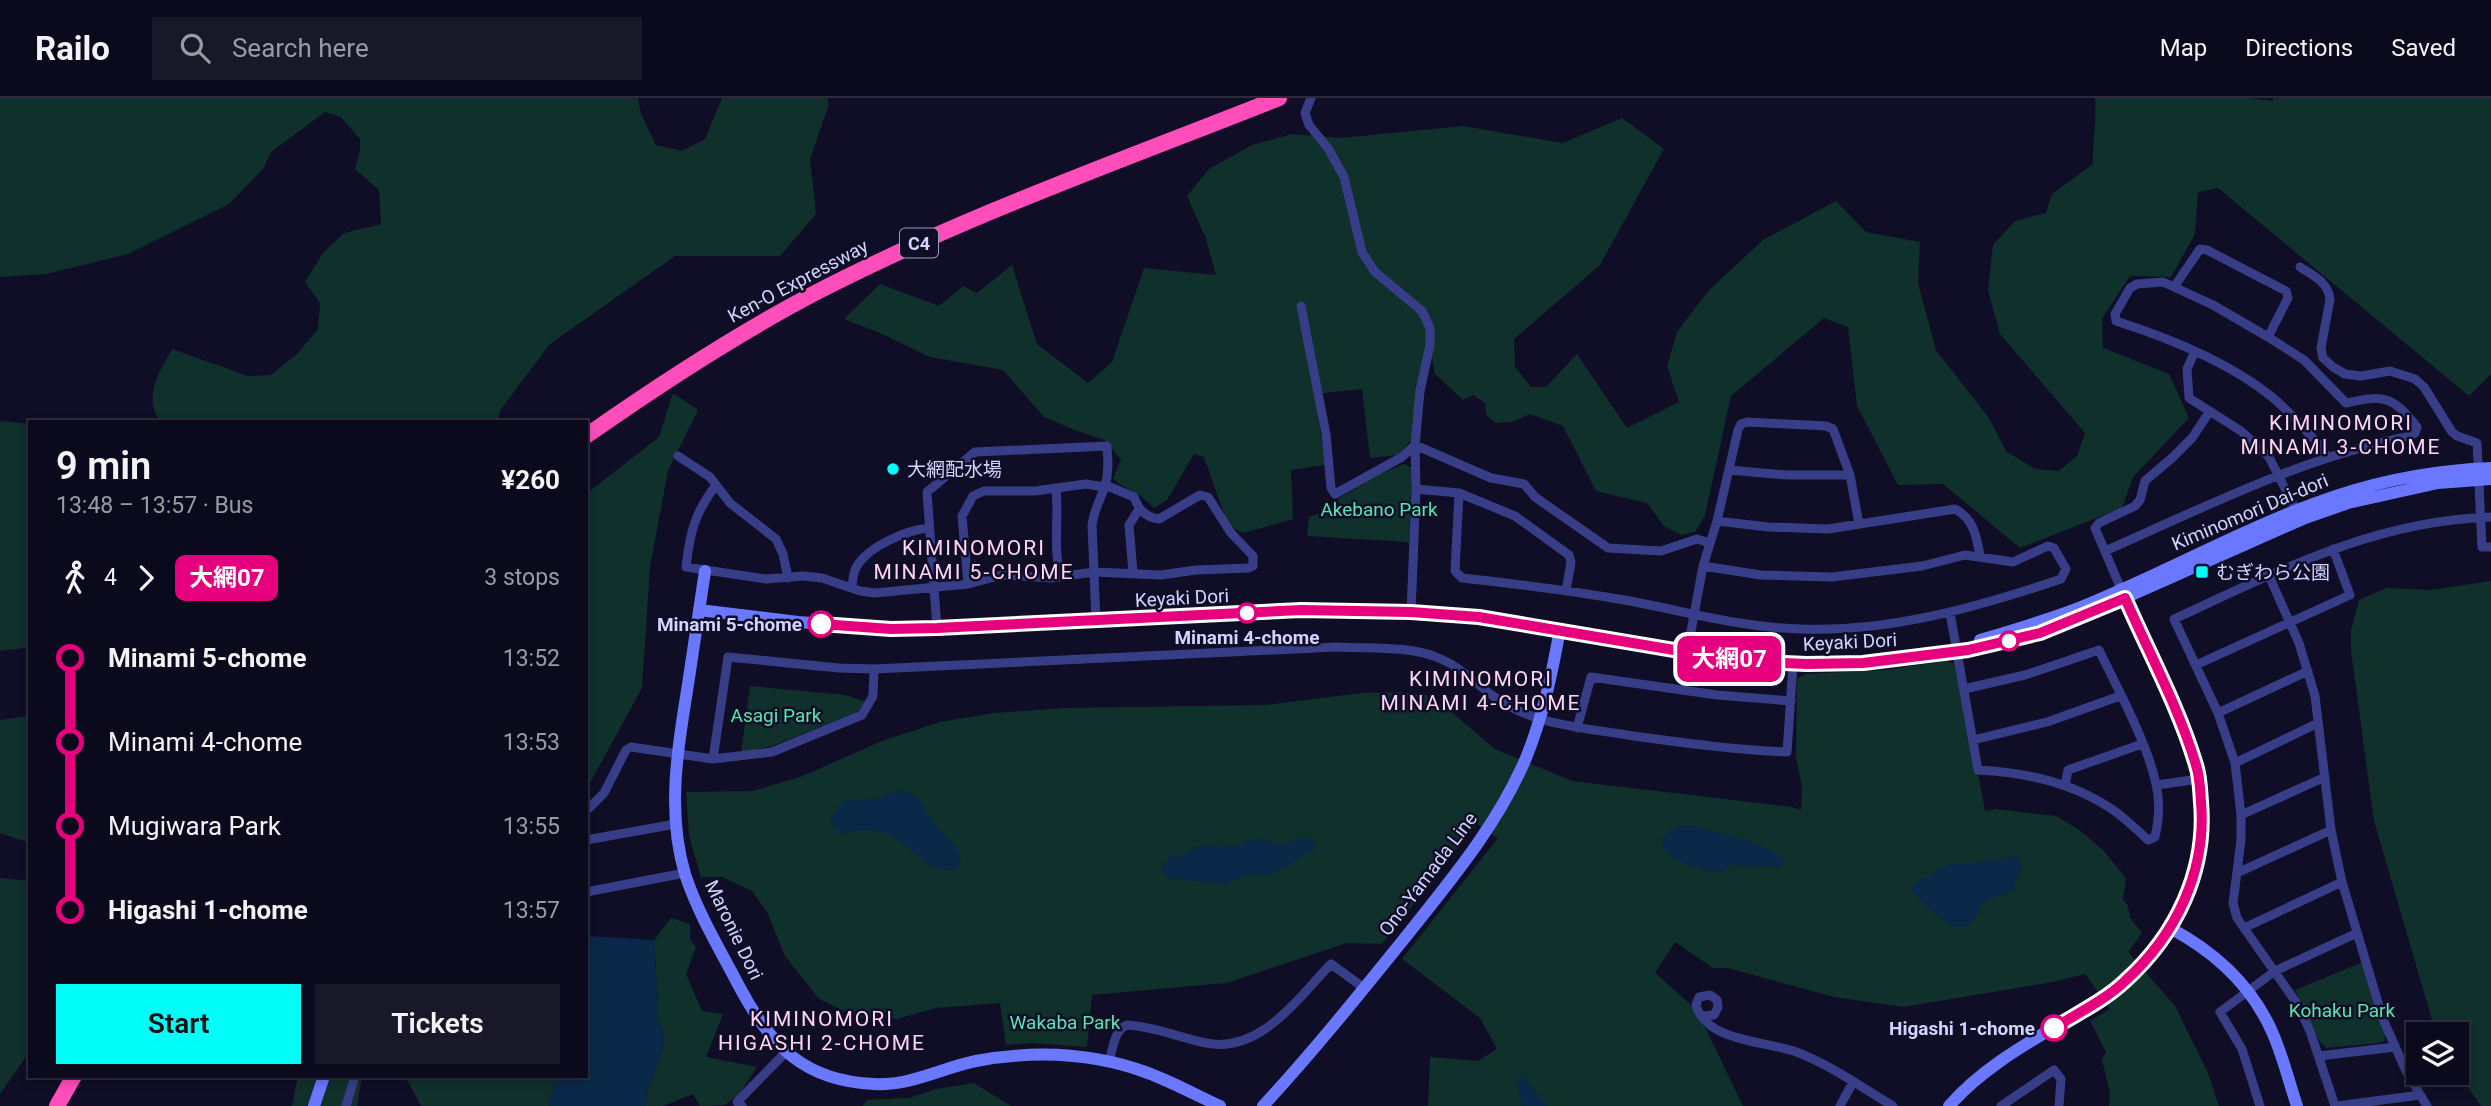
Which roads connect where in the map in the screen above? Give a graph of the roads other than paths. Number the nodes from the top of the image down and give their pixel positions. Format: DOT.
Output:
graph roads {
  1 [pos="1278,98"];
  2 [pos="1311,98"];
  3 [pos="2300,267"];
  4 [pos="2174,287"];
  5 [pos="1301,306"];
  6 [pos="2267,337"];
  7 [pos="2195,351"];
  8 [pos="2210,411"];
  9 [pos="588,435"];
  10 [pos="1415,445"];
  11 [pos="678,456"];
  12 [pos="2327,457"];
  13 [pos="1730,470"];
  14 [pos="2279,474"];
  15 [pos="2485,474"];
  16 [pos="1850,475"];
  17 [pos="716,485"];
  18 [pos="1105,486"];
  19 [pos="1056,488"];
  20 [pos="1416,489"];
  21 [pos="1459,493"];
  22 [pos="1139,509"];
  23 [pos="2296,510"];
  24 [pos="2480,517"];
  25 [pos="2491,517"];
  26 [pos="1717,520"];
  27 [pos="1859,524"];
  28 [pos="929,528"];
  29 [pos="1710,543"];
  30 [pos="2491,547"];
  31 [pos="2333,549"];
  32 [pos="2105,551"];
  33 [pos="1980,555"];
  34 [pos="1703,566"];
  35 [pos="705,570"];
  36 [pos="1094,572"];
  37 [pos="1133,573"];
  38 [pos="1060,576"];
  39 [pos="2269,576"];
  40 [pos="788,578"];
  41 [pos="968,584"];
  42 [pos="933,586"];
  43 [pos="852,587"];
  44 [pos="1566,592"];
  45 [pos="2123,594"];
  46 [pos="699,610"];
  47 [pos="1411,612"];
  48 [pos="1950,613"];
  49 [pos="1693,615"];
  50 [pos="1096,621"];
  51 [pos="2291,623"];
  52 [pos="937,628"];
  53 [pos="1560,629"];
  54 [pos="1957,650"];
  55 [pos="1687,653"];
  56 [pos="1793,664"];
  57 [pos="2196,666"];
  58 [pos="874,669"];
  59 [pos="2308,671"];
  60 [pos="1964,689"];
  61 [pos="2120,696"];
  62 [pos="1791,701"];
  63 [pos="2218,713"];
  64 [pos="1540,719"];
  65 [pos="2318,723"];
  66 [pos="1577,728"];
  67 [pos="1973,740"];
  68 [pos="2141,744"];
  69 [pos="677,756"];
  70 [pos="713,759"];
  71 [pos="2235,763"];
  72 [pos="2325,777"];
  73 [pos="2199,779"];
  74 [pos="2157,785"];
  75 [pos="2065,786"];
  76 [pos="588,809"];
  77 [pos="2241,815"];
  78 [pos="676,824"];
  79 [pos="2331,830"];
  80 [pos="588,840"];
  81 [pos="685,873"];
  82 [pos="2237,873"];
  83 [pos="2342,882"];
  84 [pos="588,892"];
  85 [pos="2170,928"];
  86 [pos="2244,928"];
  87 [pos="2357,933"];
  88 [pos="2275,971"];
  89 [pos="1364,988"];
  90 [pos="2247,991"];
  91 [pos="1714,1015"];
  92 [pos="1702,1016"];
  93 [pos="1710,1026"];
  94 [pos="2395,1047"];
  95 [pos="786,1052"];
  96 [pos="2319,1056"];
  97 [pos="1109,1061"];
  98 [pos="73,1078"];
  99 [pos="323,1078"];
  100 [pos="354,1078"];
  101 [pos="1853,1082"];
  102 [pos="2420,1095"];
  103 [pos="57,1106"];
  104 [pos="314,1106"];
  105 [pos="346,1106"];
  106 [pos="742,1106"];
  107 [pos="1220,1106"];
  108 [pos="1263,1106"];
  109 [pos="1840,1106"];
  110 [pos="1893,1106"];
  111 [pos="1949,1106"];
  112 [pos="2001,1106"];
  113 [pos="2059,1106"];
  114 [pos="2260,1106"];
  115 [pos="2297,1106"];
  116 [pos="2336,1106"];
  117 [pos="2427,1106"];
  1 -- 9 [label="highway, Ken-O Expressway / C4"];
  2 -- 10 [label="street"];
  3 -- 15 [label="street"];
  4 -- 6 [label="street"];
  4 -- 6 [label="street"];
  4 -- 7 [label="street"];
  5 -- 10 [label="street"];
  6 -- 12 [label="street"];
  7 -- 8 [label="street"];
  7 -- 12 [label="street"];
  8 -- 14 [label="street"];
  8 -- 32 [label="street"];
  10 -- 20 [label="street"];
  10 -- 29 [label="street"];
  11 -- 17 [label="street"];
  12 -- 14 [label="street"];
  13 -- 16 [label="street"];
  13 -- 16 [label="street"];
  13 -- 26 [label="street"];
  14 -- 23 [label="street"];
  14 -- 32 [label="street"];
  15 -- 23 [label="street, Kiminomori Dai-dori"];
  15 -- 24 [label="street"];
  15 -- 45 [label="street, Kiminomori Dai-dori"];
  16 -- 27 [label="street"];
  17 -- 35 [label="street"];
  17 -- 40 [label="street"];
  18 -- 19 [label="street"];
  18 -- 22 [label="street"];
  18 -- 28 [label="street"];
  18 -- 36 [label="street"];
  19 -- 38 [label="street"];
  19 -- 41 [label="street"];
  20 -- 21 [label="street"];
  20 -- 47 [label="street"];
  21 -- 44 [label="street"];
  21 -- 44 [label="street"];
  22 -- 37 [label="street"];
  22 -- 37 [label="street"];
  23 -- 45 [label="street, Kiminomori Dai-dori"];
  24 -- 25 [label="street"];
  24 -- 30 [label="street"];
  24 -- 31 [label="street"];
  26 -- 27 [label="street"];
  26 -- 29 [label="street"];
  27 -- 33 [label="street"];
  28 -- 42 [label="street"];
  28 -- 43 [label="street"];
  29 -- 34 [label="street"];
  31 -- 39 [label="street"];
  31 -- 51 [label="street"];
  32 -- 45 [label="street"];
  33 -- 34 [label="street"];
  33 -- 48 [label="street"];
  34 -- 49 [label="street"];
  35 -- 40 [label="street"];
  35 -- 46 [label="street, Maronie Dori"];
  36 -- 37 [label="street"];
  36 -- 38 [label="street"];
  36 -- 50 [label="street"];
  38 -- 41 [label="street"];
  39 -- 51 [label="street"];
  39 -- 57 [label="street"];
  40 -- 43 [label="street"];
  41 -- 42 [label="street"];
  42 -- 43 [label="street"];
  42 -- 52 [label="street"];
  44 -- 49 [label="street"];
  45 -- 54 [label="street, Keyaki Dori"];
  45 -- 73 [label="street"];
  46 -- 52 [label="street, Keyaki Dori"];
  46 -- 69 [label="street, Maronie Dori"];
  47 -- 50 [label="street, Keyaki Dori"];
  47 -- 53 [label="street, Keyaki Dori"];
  48 -- 49 [label="street"];
  48 -- 54 [label="street"];
  49 -- 55 [label="street"];
  50 -- 52 [label="street, Keyaki Dori"];
  51 -- 57 [label="street"];
  51 -- 59 [label="street"];
  53 -- 55 [label="street, Keyaki Dori"];
  53 -- 64 [label="street, Ono-Yamada Line"];
  54 -- 56 [label="street, Keyaki Dori"];
  54 -- 60 [label="street"];
  55 -- 56 [label="street, Keyaki Dori"];
  56 -- 62 [label="street"];
  57 -- 63 [label="street"];
  58 -- 64 [label="street"];
  58 -- 70 [label="street"];
  58 -- 70 [label="street"];
  59 -- 63 [label="street"];
  59 -- 65 [label="street"];
  60 -- 61 [label="street"];
  60 -- 67 [label="street"];
  61 -- 67 [label="street"];
  61 -- 68 [label="street"];
  62 -- 66 [label="street"];
  62 -- 66 [label="street"];
  63 -- 71 [label="street"];
  64 -- 66 [label="street"];
  64 -- 89 [label="street, Ono-Yamada Line"];
  65 -- 71 [label="street"];
  65 -- 72 [label="street"];
  67 -- 75 [label="street"];
  68 -- 74 [label="street"];
  68 -- 75 [label="street"];
  69 -- 70 [label="street"];
  69 -- 76 [label="street"];
  69 -- 78 [label="street, Maronie Dori"];
  71 -- 77 [label="street"];
  72 -- 77 [label="street"];
  72 -- 79 [label="street"];
  73 -- 74 [label="street"];
  73 -- 85 [label="street"];
  74 -- 75 [label="street"];
  77 -- 82 [label="street"];
  78 -- 80 [label="street"];
  78 -- 81 [label="street, Maronie Dori"];
  79 -- 82 [label="street"];
  79 -- 83 [label="street"];
  81 -- 84 [label="street"];
  81 -- 95 [label="street, Maronie Dori"];
  82 -- 86 [label="street"];
  83 -- 86 [label="street"];
  83 -- 87 [label="street"];
  85 -- 90 [label="street"];
  85 -- 111 [label="street"];
  86 -- 88 [label="street"];
  87 -- 88 [label="street"];
  87 -- 94 [label="street"];
  88 -- 90 [label="street"];
  88 -- 96 [label="street"];
  89 -- 97 [label="street"];
  89 -- 108 [label="street, Ono-Yamada Line"];
  90 -- 114 [label="street"];
  90 -- 115 [label="street"];
  91 -- 92 [label="street"];
  91 -- 92 [label="street"];
  91 -- 93 [label="street"];
  92 -- 93 [label="street"];
  93 -- 101 [label="street"];
  94 -- 96 [label="street"];
  94 -- 102 [label="street"];
  95 -- 97 [label="street, Maronie Dori"];
  95 -- 106 [label="street"];
  96 -- 116 [label="street"];
  97 -- 107 [label="street, Maronie Dori"];
  98 -- 103 [label="highway"];
  99 -- 104 [label="street"];
  100 -- 105 [label="street"];
  101 -- 109 [label="street"];
  101 -- 110 [label="street"];
  102 -- 116 [label="street"];
  102 -- 117 [label="street"];
  112 -- 113 [label="street"];
}
